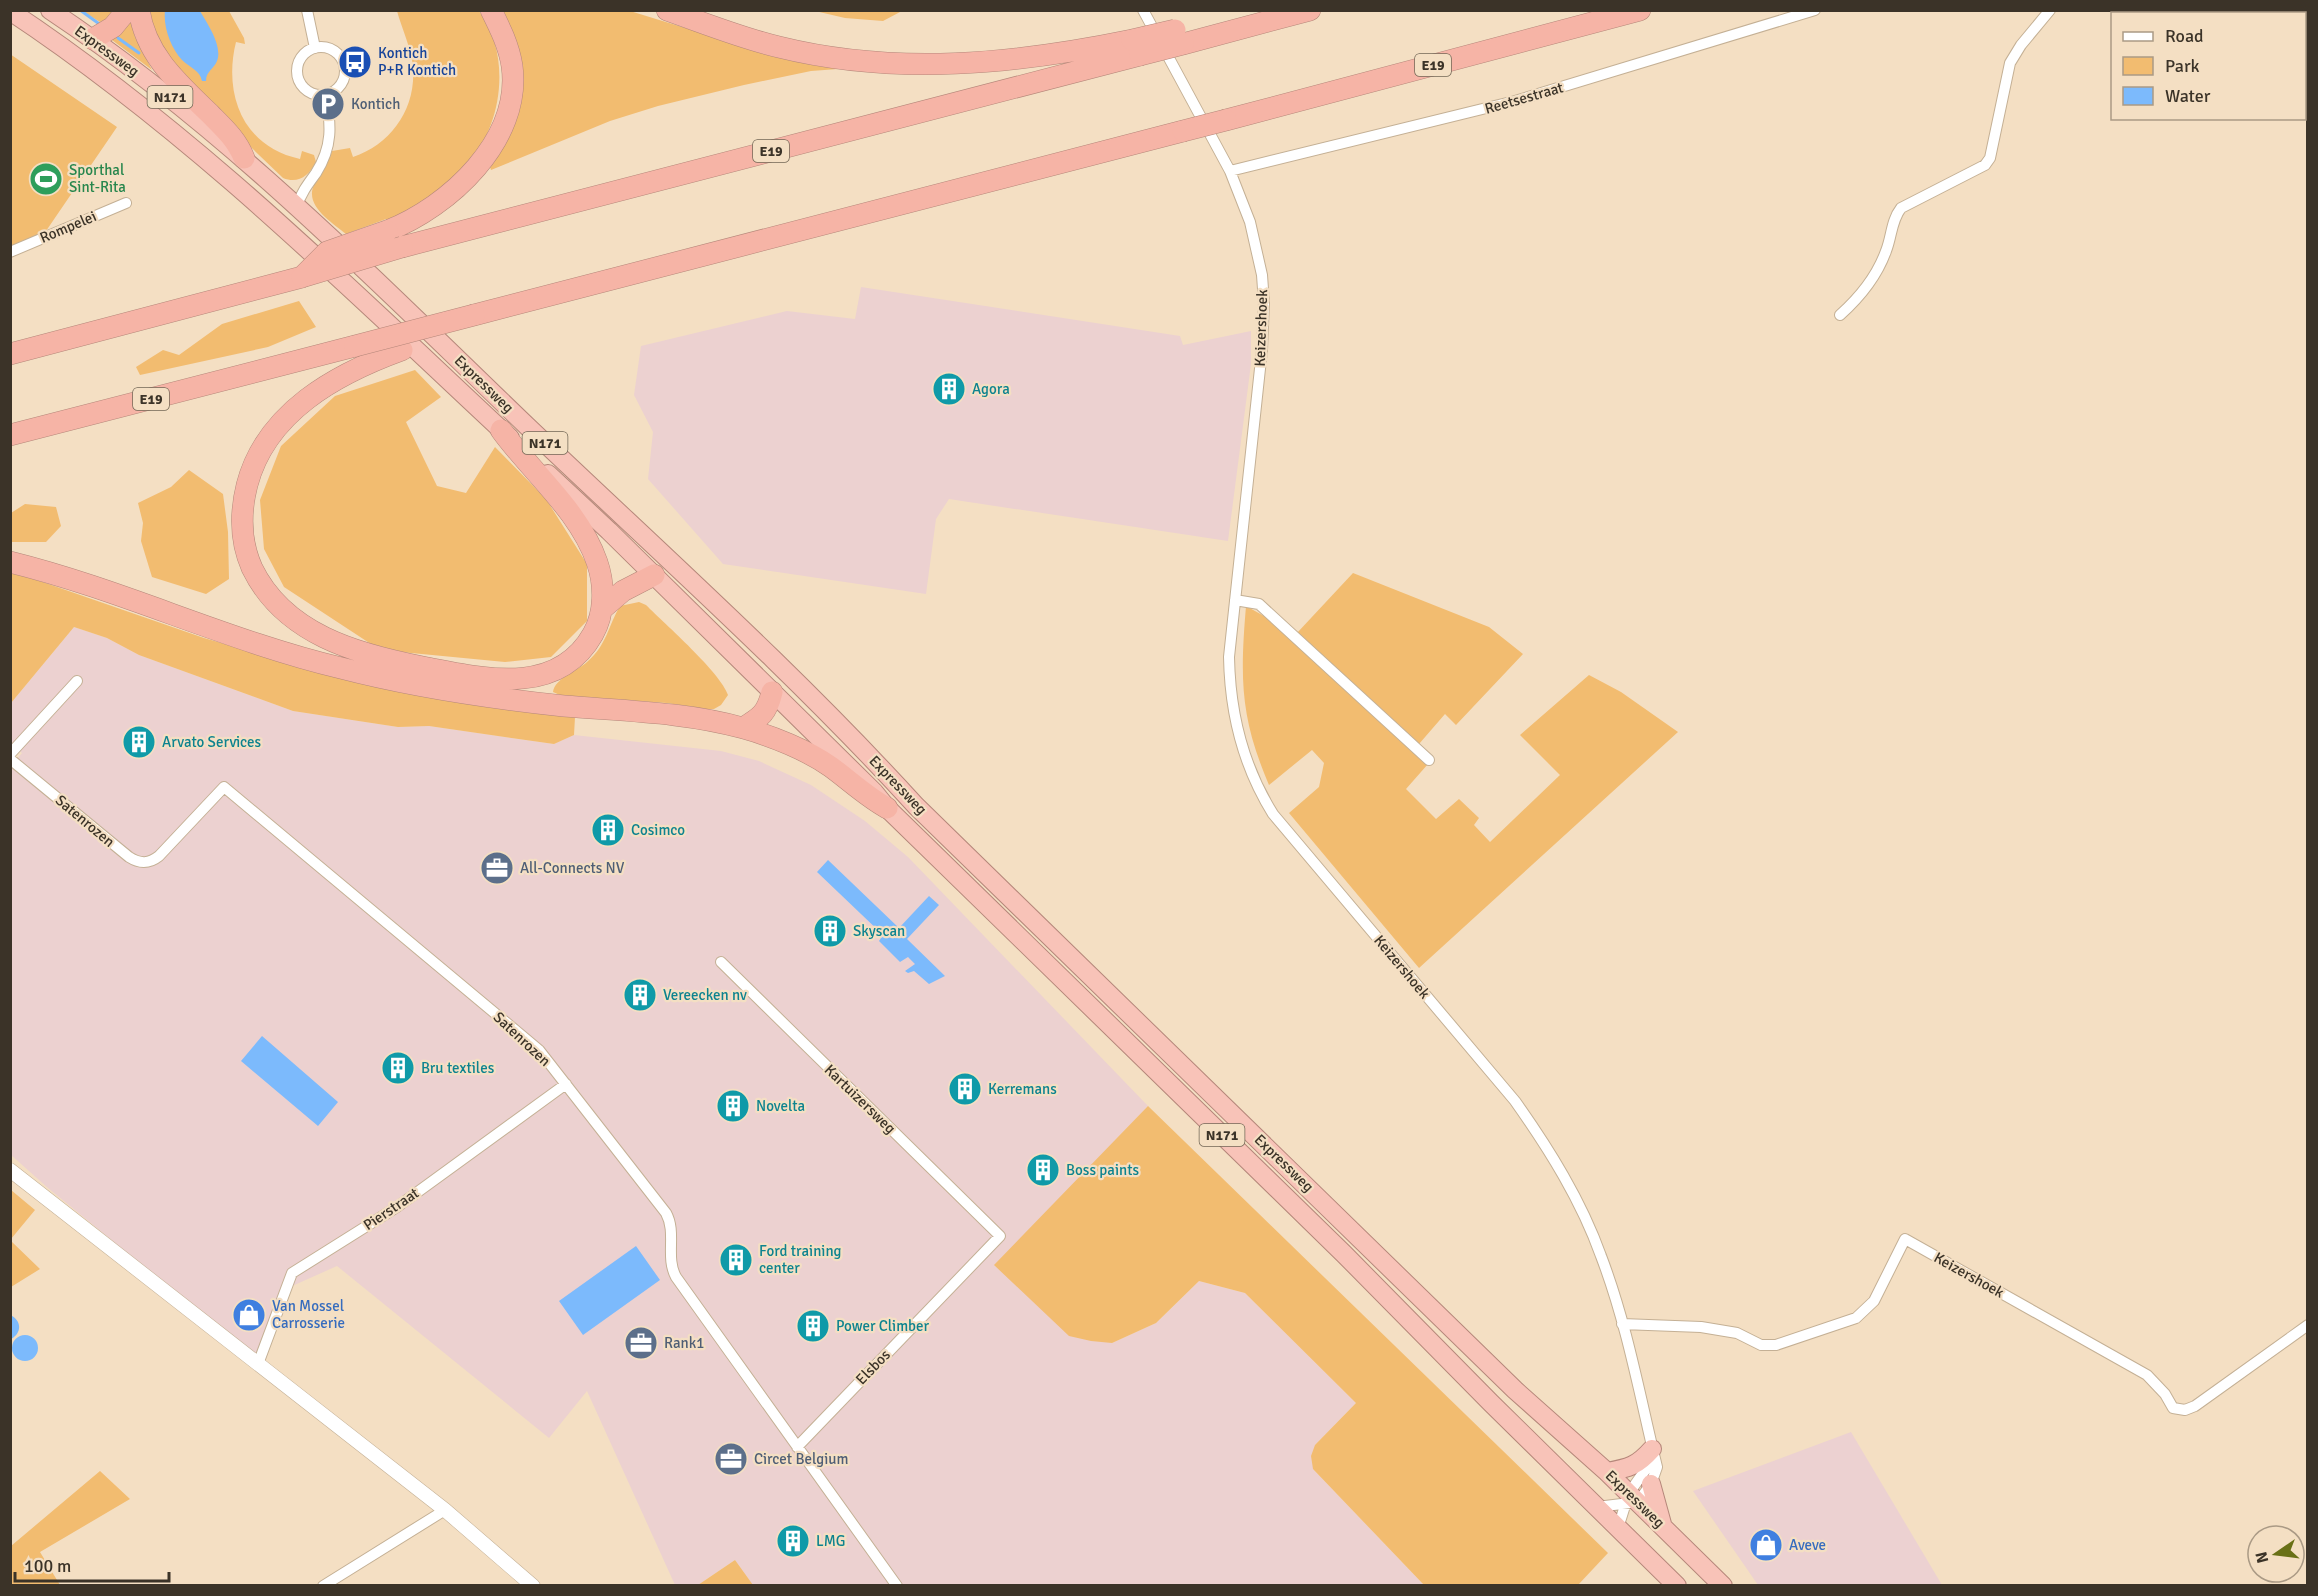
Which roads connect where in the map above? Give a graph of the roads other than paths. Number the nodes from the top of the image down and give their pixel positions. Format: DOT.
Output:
graph roads {
  1 [pos="50,10"];
  2 [pos="127,10"];
  3 [pos="139,10"];
  4 [pos="307,10"];
  5 [pos="490,10"];
  6 [pos="667,10"];
  7 [pos="1143,10"];
  8 [pos="1310,10"];
  9 [pos="1640,10"];
  10 [pos="1815,10"];
  11 [pos="2050,10"];
  12 [pos="10,11"];
  13 [pos="93,39"];
  14 [pos="62,45"];
  15 [pos="315,48"];
  16 [pos="1136,48"];
  17 [pos="326,95"];
  18 [pos="244,158"];
  19 [pos="1230,171"];
  20 [pos="126,203"];
  21 [pos="297,206"];
  22 [pos="288,229"];
  23 [pos="10,252"];
  24 [pos="292,280"];
  25 [pos="1840,315"];
  26 [pos="420,329"];
  27 [pos="10,354"];
  28 [pos="501,430"];
  29 [pos="10,435"];
  30 [pos="10,562"];
  31 [pos="680,573"];
  32 [pos="654,575"];
  33 [pos="1235,600"];
  34 [pos="602,609"];
  35 [pos="771,658"];
  36 [pos="77,681"];
  37 [pos="772,692"];
  38 [pos="743,728"];
  39 [pos="10,754"];
  40 [pos="10,759"];
  41 [pos="1429,760"];
  42 [pos="887,808"];
  43 [pos="721,962"];
  44 [pos="566,1084"];
  45 [pos="10,1170"];
  46 [pos="1000,1236"];
  47 [pos="1622,1324"];
  48 [pos="2307,1325"];
  49 [pos="258,1364"];
  50 [pos="797,1447"];
  51 [pos="1652,1449"];
  52 [pos="1607,1472"];
  53 [pos="1651,1485"];
  54 [pos="1630,1500"];
  55 [pos="1597,1507"];
  56 [pos="445,1510"];
  57 [pos="1662,1524"];
  58 [pos="1618,1528"];
  59 [pos="1676,1585"];
  60 [pos="1723,1585"];
  61 [pos="323,1586"];
  62 [pos="533,1586"];
  63 [pos="897,1586"];
  1 -- 13 [label="highway, Expressweg / N171"];
  2 -- 13 [label="highway"];
  3 -- 18 [label="highway"];
  4 -- 15 [label="street"];
  5 -- 24 [label="highway, bridge"];
  6 -- 16 [label="highway"];
  7 -- 19 [label="street, Keizershoek"];
  8 -- 16 [label="highway, E19, bridge"];
  9 -- 26 [label="highway, E19, bridge"];
  10 -- 19 [label="street, Reetsestraat"];
  11 -- 25 [label="street"];
  12 -- 14 [label="highway, Expressweg / N171"];
  13 -- 14 [label="highway"];
  13 -- 18 [label="highway, Expressweg / N171"];
  14 -- 22 [label="highway, Expressweg / N171"];
  15 -- 17 [label="street"];
  15 -- 17 [label="street"];
  16 -- 24 [label="highway, E19, bridge"];
  17 -- 21 [label="street"];
  18 -- 21 [label="highway, Expressweg / N171"];
  19 -- 33 [label="street, Keizershoek"];
  20 -- 23 [label="street, Rompelei"];
  21 -- 22 [label="highway"];
  21 -- 31 [label="highway, Expressweg / N171"];
  22 -- 28 [label="highway, Expressweg / N171"];
  24 -- 27 [label="highway, E19"];
  26 -- 29 [label="highway, E19, bridge"];
  26 -- 34 [label="highway"];
  28 -- 32 [label="highway, Expressweg / N171"];
  28 -- 34 [label="highway"];
  30 -- 38 [label="highway"];
  31 -- 32 [label="highway"];
  31 -- 35 [label="highway, Expressweg / N171"];
  32 -- 34 [label="highway"];
  32 -- 37 [label="highway, Expressweg / N171"];
  33 -- 41 [label="street"];
  33 -- 47 [label="street, Keizershoek"];
  35 -- 37 [label="highway"];
  35 -- 52 [label="highway, Expressweg / N171"];
  36 -- 39 [label="street"];
  37 -- 38 [label="highway"];
  37 -- 42 [label="highway, Expressweg / N171"];
  38 -- 42 [label="highway"];
  40 -- 44 [label="street, Satenrozen"];
  42 -- 55 [label="highway, Expressweg / N171"];
  43 -- 46 [label="street, Kartuizersweg"];
  44 -- 49 [label="street, Pierstraat"];
  44 -- 50 [label="street, Satenrozen"];
  45 -- 49 [label="street"];
  46 -- 50 [label="street, Elsbos"];
  47 -- 48 [label="street, Keizershoek"];
  47 -- 51 [label="street, Keizershoek"];
  49 -- 56 [label="street"];
  50 -- 63 [label="street, Satenrozen"];
  51 -- 52 [label="highway"];
  51 -- 53 [label="street, Keizershoek"];
  51 -- 54 [label="street"];
  52 -- 54 [label="highway, Expressweg / N171"];
  53 -- 54 [label="street"];
  53 -- 57 [label="highway"];
  54 -- 55 [label="street"];
  54 -- 57 [label="highway, Expressweg / N171"];
  54 -- 58 [label="street"];
  55 -- 58 [label="highway, Expressweg / N171"];
  56 -- 61 [label="street"];
  56 -- 62 [label="street"];
  57 -- 60 [label="highway, Expressweg / N171"];
  58 -- 59 [label="highway, Expressweg / N171"];
}
